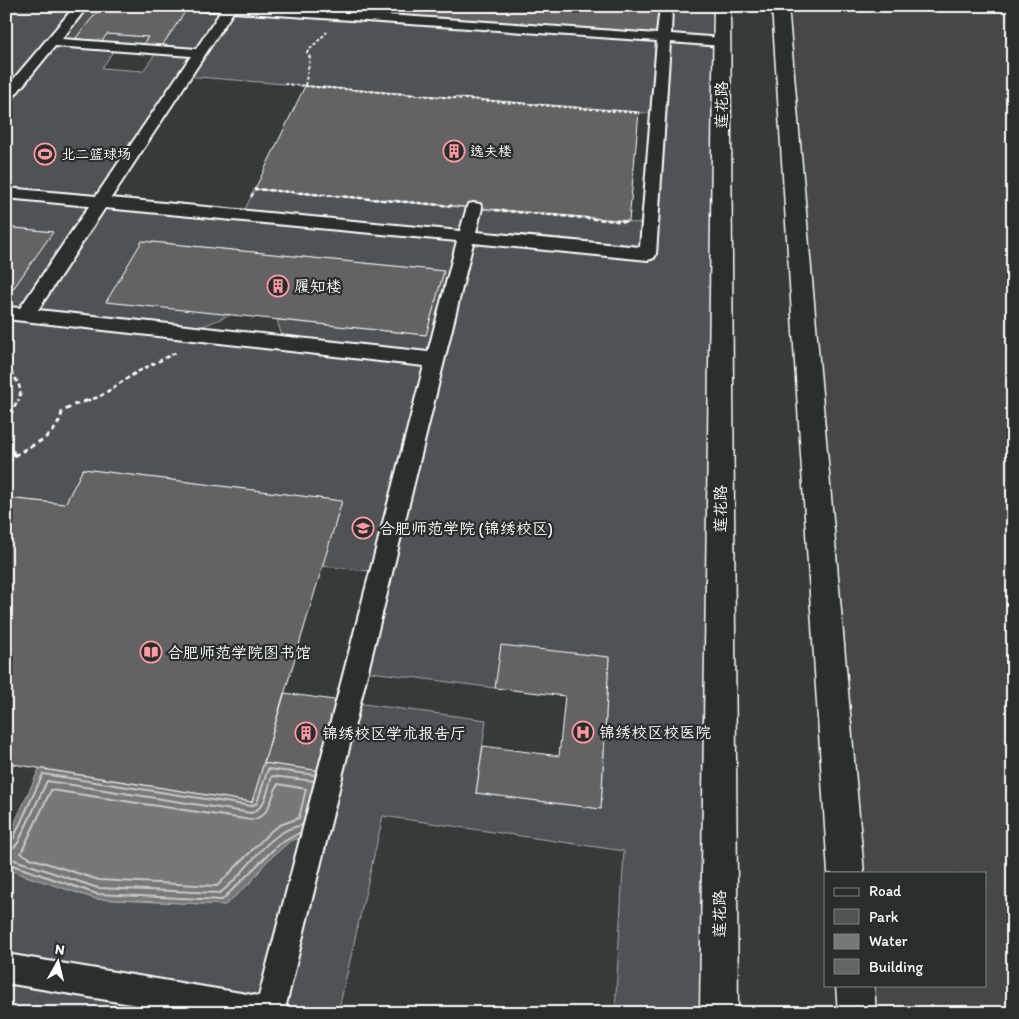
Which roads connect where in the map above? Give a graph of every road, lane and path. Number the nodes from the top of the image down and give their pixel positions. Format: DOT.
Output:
graph roads {
  1 [pos="82,6"];
  2 [pos="200,6"];
  3 [pos="666,6"];
  4 [pos="722,6"];
  5 [pos="780,6"];
  6 [pos="230,7"];
  7 [pos="331,15"];
  8 [pos="664,38"];
  9 [pos="52,42"];
  10 [pos="722,42"];
  11 [pos="200,53"];
  12 [pos="284,84"];
  13 [pos="305,86"];
  14 [pos="6,97"];
  15 [pos="658,114"];
  16 [pos="6,192"];
  17 [pos="101,201"];
  18 [pos="474,208"];
  19 [pos="467,238"];
  20 [pos="6,313"];
  21 [pos="25,315"];
  22 [pos="208,335"];
  23 [pos="435,360"];
  24 [pos="6,366"];
  25 [pos="6,423"];
  26 [pos="6,445"];
  27 [pos="14,456"];
  28 [pos="6,468"];
  29 [pos="846,872"];
  30 [pos="6,968"];
  31 [pos="855,986"];
  32 [pos="270,1012"];
  33 [pos="719,1013"];
  34 [pos="857,1013"];
  1 -- 9 [label="street"];
  2 -- 6 [label="street"];
  3 -- 8 [label="street"];
  4 -- 10 [label="main road, 莲花路"];
  5 -- 29 [label="main road"];
  6 -- 7 [label="street"];
  6 -- 11 [label="street"];
  7 -- 8 [label="street"];
  7 -- 13 [label="path"];
  8 -- 10 [label="street"];
  8 -- 15 [label="street"];
  9 -- 11 [label="street"];
  9 -- 14 [label="street"];
  10 -- 33 [label="main road, 莲花路"];
  11 -- 17 [label="street"];
  12 -- 13 [label="path"];
  13 -- 15 [label="path"];
  15 -- 19 [label="street"];
  16 -- 17 [label="street"];
  17 -- 19 [label="street"];
  17 -- 21 [label="street"];
  18 -- 19 [label="street"];
  19 -- 23 [label="street"];
  20 -- 21 [label="street"];
  21 -- 22 [label="street"];
  22 -- 23 [label="street"];
  22 -- 27 [label="path"];
  23 -- 32 [label="street"];
  24 -- 25 [label="path"];
  26 -- 27 [label="path"];
  27 -- 28 [label="path"];
  30 -- 32 [label="street"];
  31 -- 34 [label="main road"];
}
